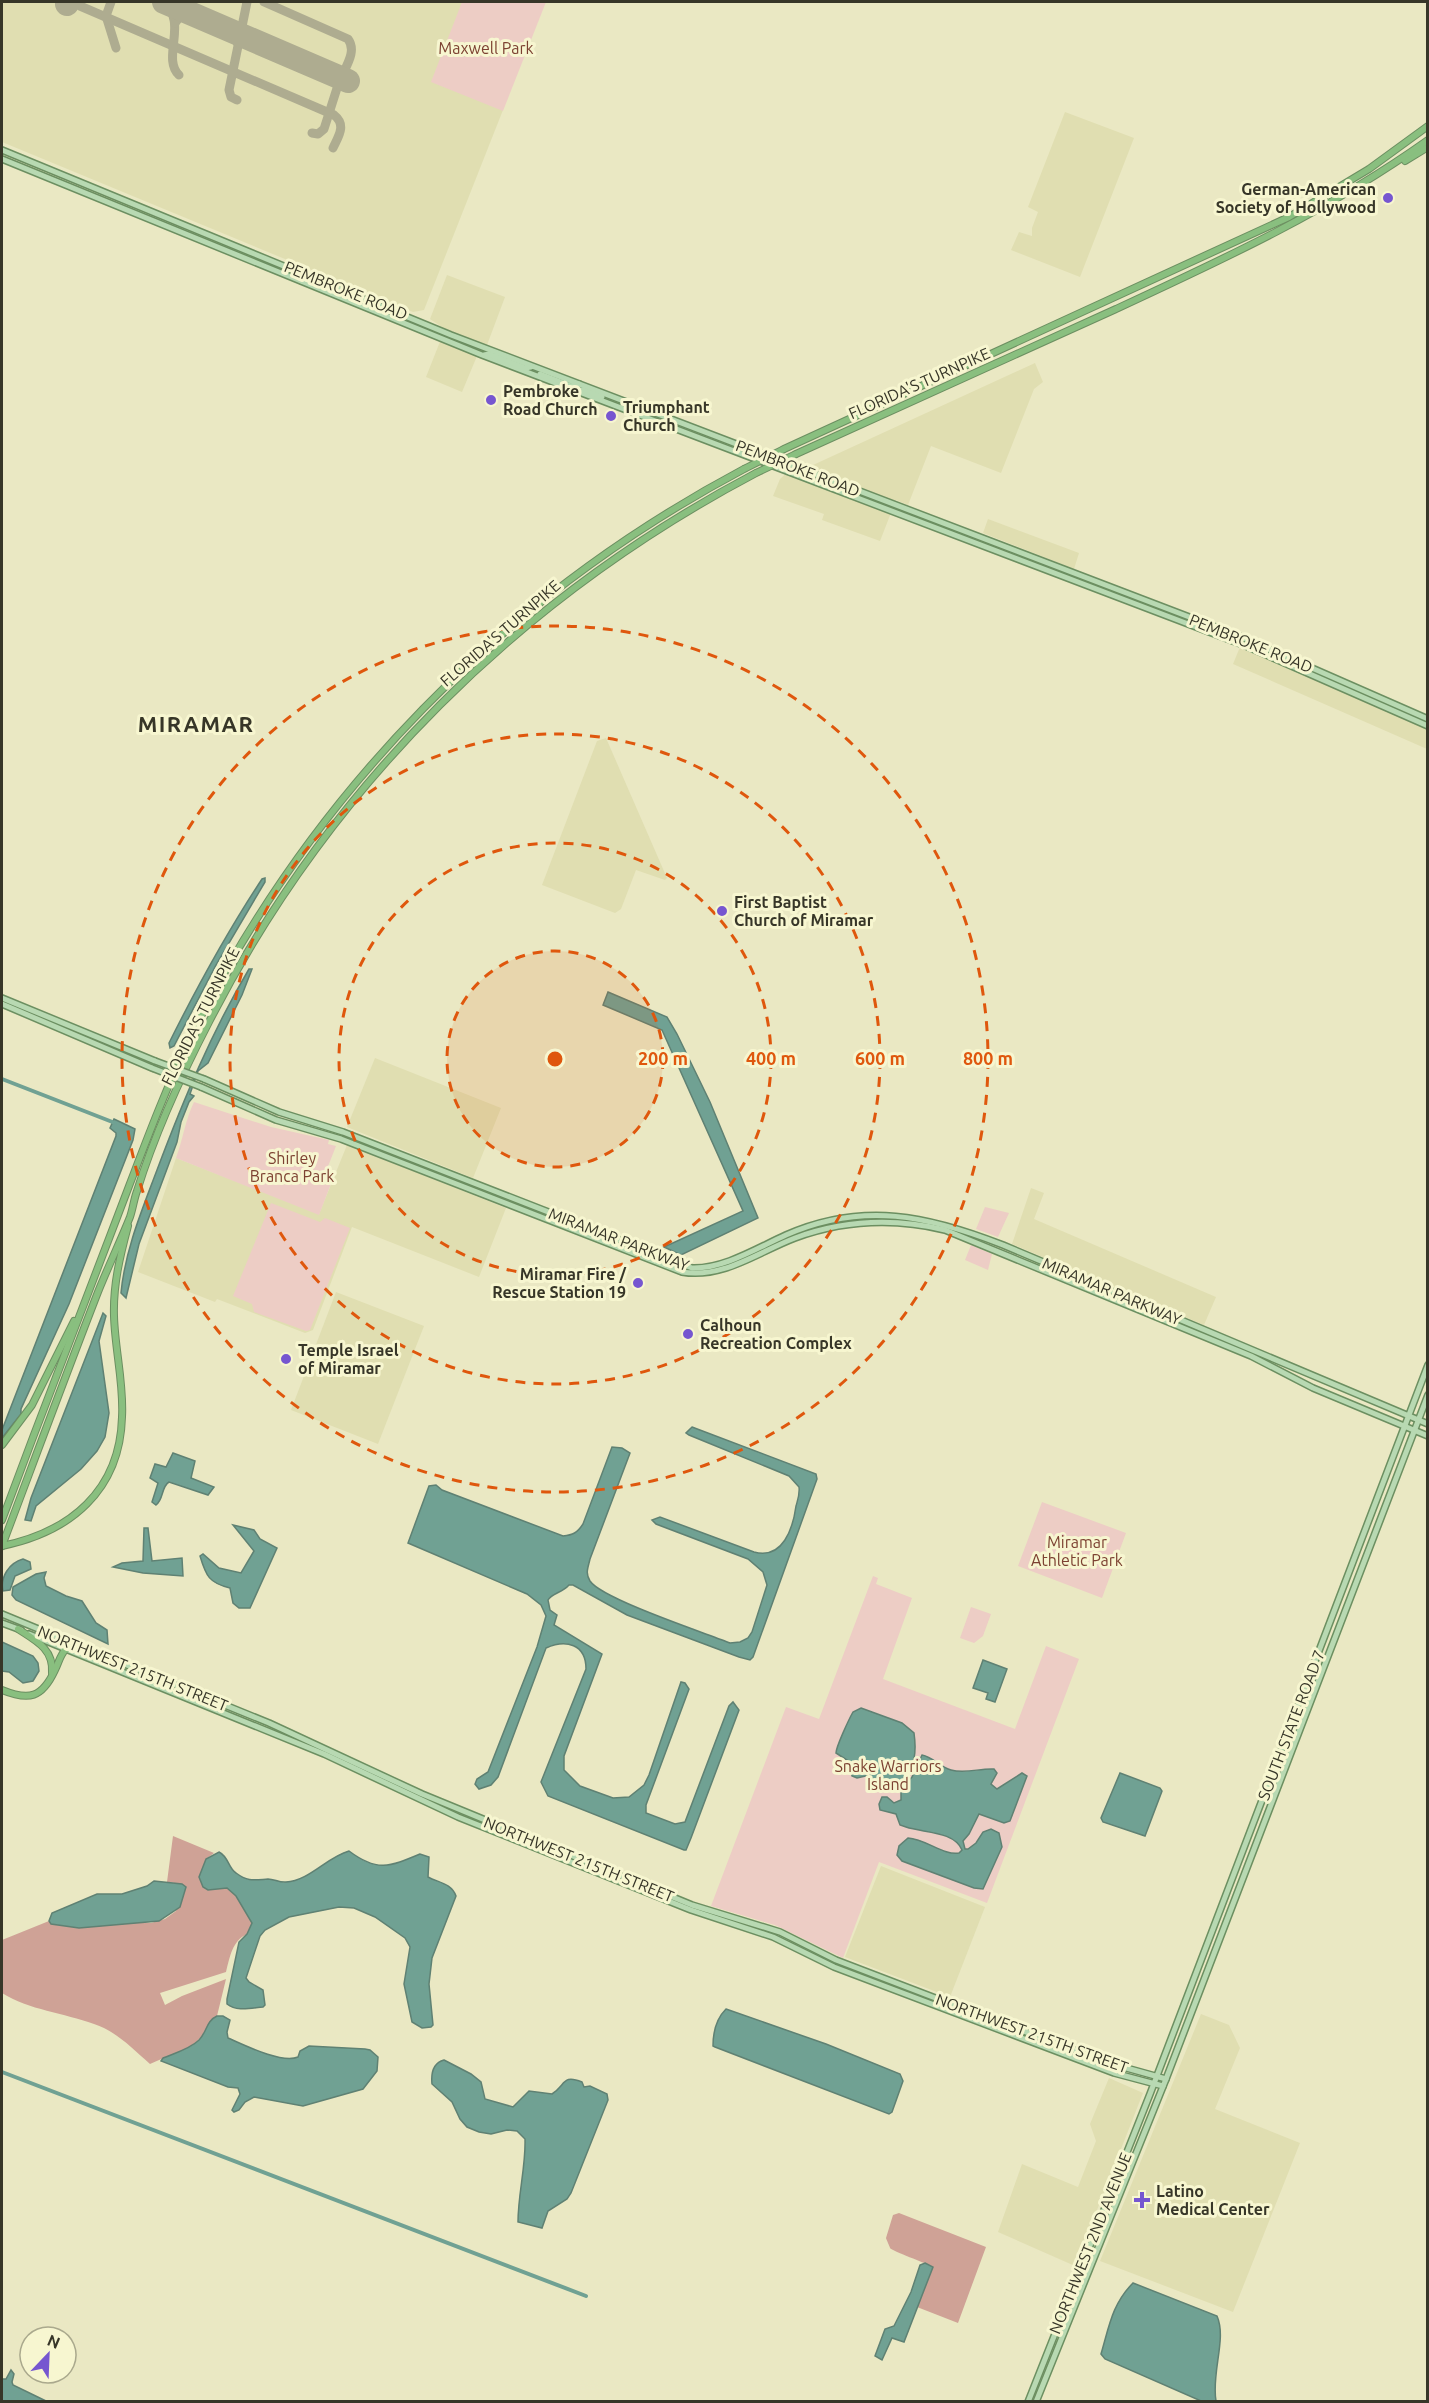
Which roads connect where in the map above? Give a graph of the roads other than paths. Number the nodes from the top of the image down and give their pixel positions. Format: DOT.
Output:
graph roads {
  1 [pos="1428,126"];
  2 [pos="1428,140"];
  3 [pos="1428,147"];
  4 [pos="2,150"];
  5 [pos="2,159"];
  6 [pos="1386,170"];
  7 [pos="254,263"];
  8 [pos="306,274"];
  9 [pos="300,281"];
  10 [pos="342,289"];
  11 [pos="482,355"];
  12 [pos="533,366"];
  13 [pos="526,372"];
  14 [pos="579,384"];
  15 [pos="572,390"];
  16 [pos="630,403"];
  17 [pos="940,529"];
  18 [pos="978,537"];
  19 [pos="1066,574"];
  20 [pos="1282,662"];
  21 [pos="1341,681"];
  22 [pos="1428,719"];
  23 [pos="1428,726"];
  24 [pos="2,998"];
  25 [pos="2,1004"];
  26 [pos="129,1219"];
  27 [pos="1072,1282"];
  28 [pos="1098,1285"];
  29 [pos="87,1293"];
  30 [pos="1428,1365"];
  31 [pos="1428,1395"];
  32 [pos="1408,1416"];
  33 [pos="1418,1420"];
  34 [pos="1428,1424"];
  35 [pos="1404,1426"];
  36 [pos="1414,1430"];
  37 [pos="1428,1436"];
  38 [pos="2,1444"];
  39 [pos="2,1520"];
  40 [pos="2,1546"];
  41 [pos="1359,1546"];
  42 [pos="1363,1562"];
  43 [pos="1352,1563"];
  44 [pos="1357,1577"];
  45 [pos="2,1614"];
  46 [pos="2,1623"];
  47 [pos="18,1629"];
  48 [pos="66,1649"];
  49 [pos="93,1651"];
  50 [pos="52,1676"];
  51 [pos="1306,1685"];
  52 [pos="2,1690"];
  53 [pos="1300,1701"];
  54 [pos="1310,1701"];
  55 [pos="1304,1716"];
  56 [pos="1222,1906"];
  57 [pos="1216,1921"];
  58 [pos="1225,1924"];
  59 [pos="1219,1938"];
  60 [pos="1070,2048"];
  61 [pos="1067,2055"];
  62 [pos="1156,2077"];
  63 [pos="1166,2079"];
  64 [pos="1153,2084"];
  65 [pos="1163,2086"];
  66 [pos="1028,2402"];
  67 [pos="1036,2402"];
  1 -- 29 [label="highway, FLORIDA'S TURNPIKE, bridge"];
  2 -- 6 [label="highway, FLORIDA'S TURNPIKE"];
  3 -- 6 [label="highway"];
  4 -- 8 [label="main road, PEMBROKE ROAD"];
  5 -- 7 [label="main road, PEMBROKE ROAD"];
  6 -- 26 [label="highway, FLORIDA'S TURNPIKE, bridge"];
  7 -- 8 [label="main road"];
  7 -- 9 [label="main road, PEMBROKE ROAD"];
  8 -- 10 [label="main road, PEMBROKE ROAD"];
  9 -- 10 [label="main road"];
  9 -- 11 [label="main road, PEMBROKE ROAD"];
  10 -- 12 [label="main road, PEMBROKE ROAD"];
  11 -- 12 [label="main road"];
  11 -- 13 [label="main road, PEMBROKE ROAD"];
  12 -- 14 [label="main road, PEMBROKE ROAD"];
  13 -- 14 [label="main road"];
  13 -- 15 [label="main road, PEMBROKE ROAD"];
  14 -- 16 [label="main road, PEMBROKE ROAD"];
  15 -- 16 [label="main road"];
  15 -- 17 [label="main road, PEMBROKE ROAD"];
  16 -- 18 [label="main road, PEMBROKE ROAD"];
  17 -- 18 [label="main road"];
  17 -- 19 [label="main road, PEMBROKE ROAD"];
  18 -- 19 [label="main road, PEMBROKE ROAD"];
  19 -- 20 [label="main road, PEMBROKE ROAD"];
  19 -- 21 [label="main road, PEMBROKE ROAD"];
  20 -- 21 [label="main road"];
  20 -- 23 [label="main road, PEMBROKE ROAD"];
  21 -- 22 [label="main road, PEMBROKE ROAD"];
  24 -- 28 [label="main road, MIRAMAR PARKWAY, bridge"];
  25 -- 27 [label="main road, MIRAMAR PARKWAY, bridge"];
  26 -- 40 [label="highway, FLORIDA'S TURNPIKE"];
  26 -- 40 [label="highway"];
  27 -- 28 [label="main road"];
  27 -- 35 [label="main road, MIRAMAR PARKWAY"];
  28 -- 32 [label="main road, MIRAMAR PARKWAY"];
  29 -- 38 [label="highway"];
  29 -- 39 [label="highway, FLORIDA'S TURNPIKE"];
  30 -- 32 [label="main road, SOUTH STATE ROAD 7"];
  31 -- 33 [label="main road, SOUTH STATE ROAD 7"];
  32 -- 33 [label="main road, MIRAMAR PARKWAY"];
  32 -- 35 [label="main road, SOUTH STATE ROAD 7"];
  33 -- 34 [label="main road, MIRAMAR PARKWAY"];
  33 -- 36 [label="main road, SOUTH STATE ROAD 7"];
  35 -- 36 [label="main road, MIRAMAR PARKWAY"];
  35 -- 41 [label="main road, SOUTH STATE ROAD 7"];
  36 -- 37 [label="main road, MIRAMAR PARKWAY"];
  36 -- 42 [label="main road, SOUTH STATE ROAD 7"];
  41 -- 42 [label="main road"];
  41 -- 43 [label="main road, SOUTH STATE ROAD 7"];
  42 -- 44 [label="main road, SOUTH STATE ROAD 7"];
  43 -- 44 [label="main road"];
  43 -- 51 [label="main road, SOUTH STATE ROAD 7"];
  44 -- 54 [label="main road, SOUTH STATE ROAD 7"];
  45 -- 49 [label="main road, NORTHWEST 215TH STREET"];
  46 -- 47 [label="main road, NORTHWEST 215TH STREET"];
  47 -- 48 [label="main road, NORTHWEST 215TH STREET"];
  47 -- 50 [label="highway"];
  48 -- 49 [label="highway"];
  48 -- 50 [label="highway"];
  48 -- 61 [label="main road, NORTHWEST 215TH STREET"];
  49 -- 60 [label="main road, NORTHWEST 215TH STREET"];
  50 -- 52 [label="highway"];
  51 -- 53 [label="main road, SOUTH STATE ROAD 7"];
  51 -- 54 [label="main road"];
  53 -- 55 [label="main road"];
  53 -- 56 [label="main road, SOUTH STATE ROAD 7"];
  54 -- 55 [label="main road, SOUTH STATE ROAD 7"];
  55 -- 58 [label="main road, SOUTH STATE ROAD 7"];
  56 -- 57 [label="main road, SOUTH STATE ROAD 7"];
  56 -- 58 [label="main road"];
  57 -- 59 [label="main road"];
  57 -- 62 [label="main road, SOUTH STATE ROAD 7"];
  58 -- 59 [label="main road, SOUTH STATE ROAD 7"];
  59 -- 63 [label="main road, SOUTH STATE ROAD 7"];
  60 -- 61 [label="main road"];
  60 -- 62 [label="main road, NORTHWEST 215TH STREET"];
  61 -- 64 [label="main road, NORTHWEST 215TH STREET"];
  62 -- 63 [label="main road, NORTHWEST 215TH STREET"];
  62 -- 64 [label="main road, SOUTH STATE ROAD 7"];
  63 -- 65 [label="main road, SOUTH STATE ROAD 7"];
  64 -- 65 [label="main road, NORTHWEST 215TH STREET"];
  64 -- 66 [label="main road, NORTHWEST 2ND AVENUE"];
  65 -- 67 [label="main road, NORTHWEST 2ND AVENUE"];
}
